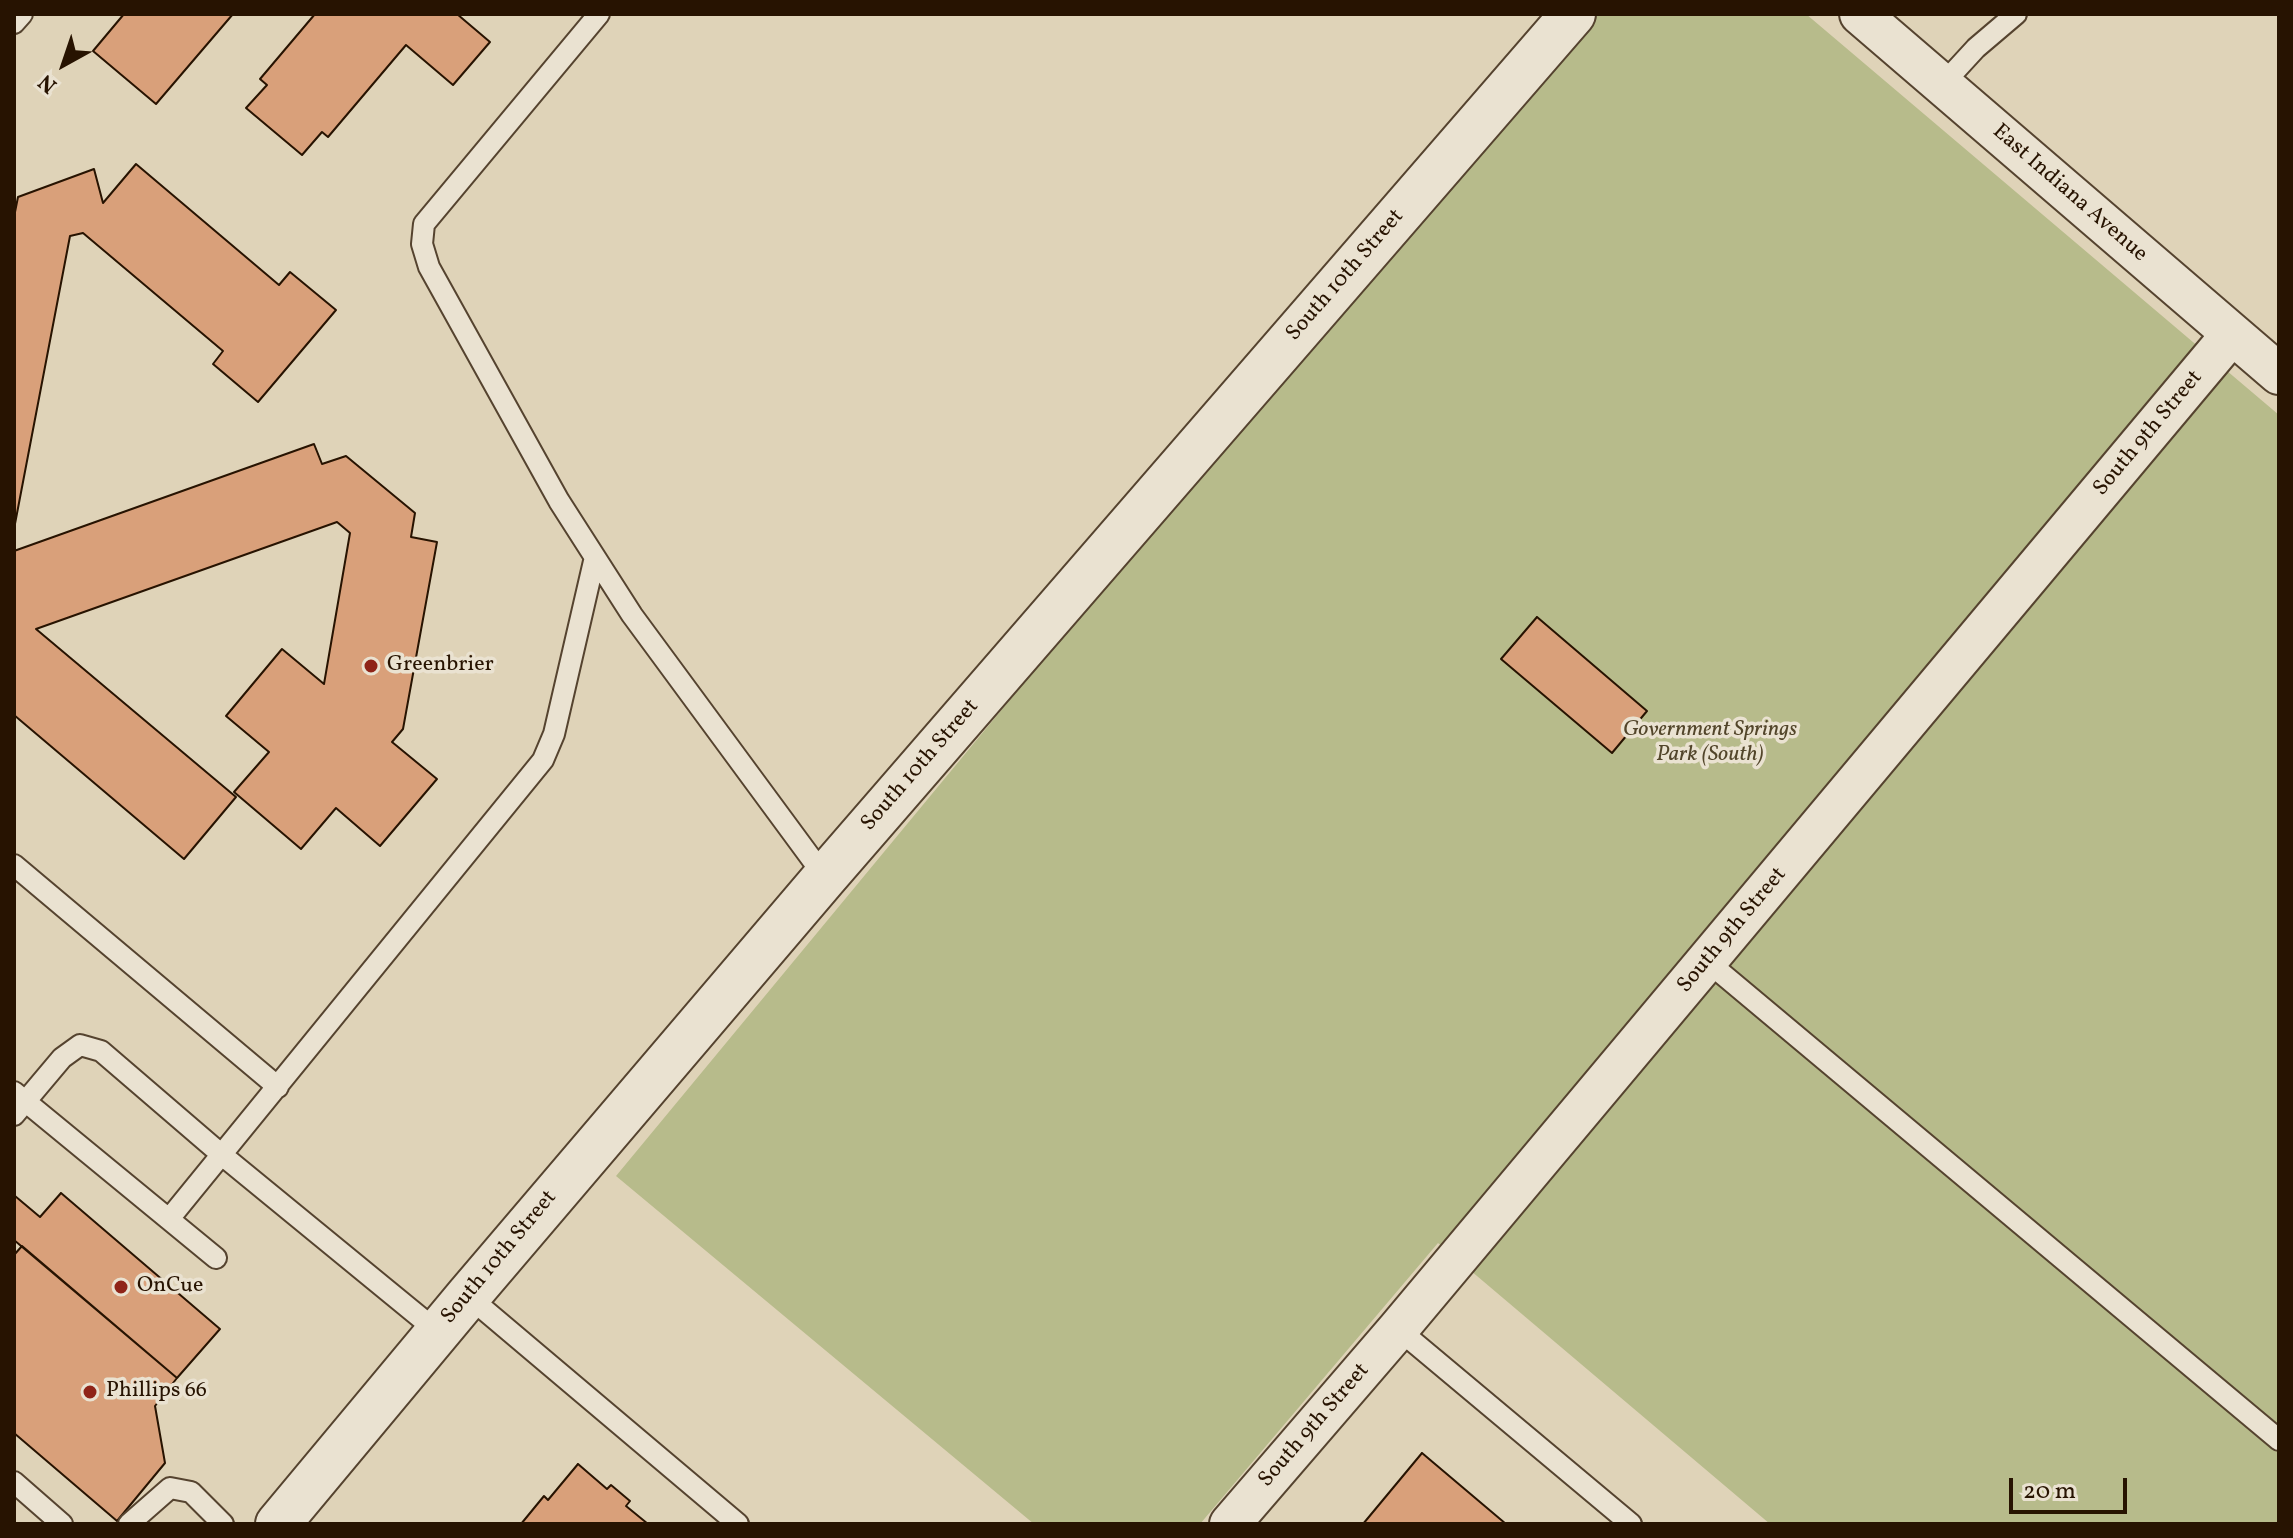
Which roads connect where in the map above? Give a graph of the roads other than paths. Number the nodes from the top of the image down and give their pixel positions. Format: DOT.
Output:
graph roads {
  1 [pos="22,14"];
  2 [pos="599,14"];
  3 [pos="1573,14"];
  4 [pos="1860,14"];
  5 [pos="2016,14"];
  6 [pos="14,23"];
  7 [pos="1942,85"];
  8 [pos="2232,334"];
  9 [pos="2279,374"];
  10 [pos="595,557"];
  11 [pos="14,865"];
  12 [pos="825,877"];
  13 [pos="1708,962"];
  14 [pos="278,1087"];
  15 [pos="18,1103"];
  16 [pos="222,1155"];
  17 [pos="169,1219"];
  18 [pos="216,1258"];
  19 [pos="468,1296"];
  20 [pos="1398,1329"];
  21 [pos="438,1332"];
  22 [pos="2279,1440"];
  23 [pos="14,1482"];
  24 [pos="62,1524"];
  25 [pos="129,1524"];
  26 [pos="223,1524"];
  27 [pos="278,1524"];
  28 [pos="738,1524"];
  29 [pos="1230,1524"];
  30 [pos="1631,1524"];
  1 -- 6 [label="lane"];
  2 -- 10 [label="lane"];
  3 -- 12 [label="street, South 10th Street"];
  4 -- 7 [label="street, East Indiana Avenue"];
  5 -- 7 [label="lane"];
  7 -- 8 [label="street, East Indiana Avenue"];
  8 -- 9 [label="street, East Indiana Avenue"];
  8 -- 13 [label="street, South 9th Street"];
  10 -- 12 [label="lane"];
  10 -- 14 [label="lane"];
  11 -- 14 [label="lane"];
  12 -- 19 [label="street, South 10th Street"];
  13 -- 20 [label="street, South 9th Street"];
  13 -- 22 [label="lane"];
  14 -- 16 [label="lane"];
  15 -- 16 [label="lane"];
  15 -- 17 [label="lane"];
  16 -- 17 [label="lane"];
  16 -- 21 [label="lane"];
  17 -- 18 [label="lane"];
  19 -- 21 [label="street, South 10th Street"];
  19 -- 28 [label="lane"];
  20 -- 29 [label="street, South 9th Street"];
  20 -- 30 [label="lane"];
  21 -- 27 [label="street, South 10th Street"];
  23 -- 24 [label="lane"];
  25 -- 26 [label="lane"];
}
